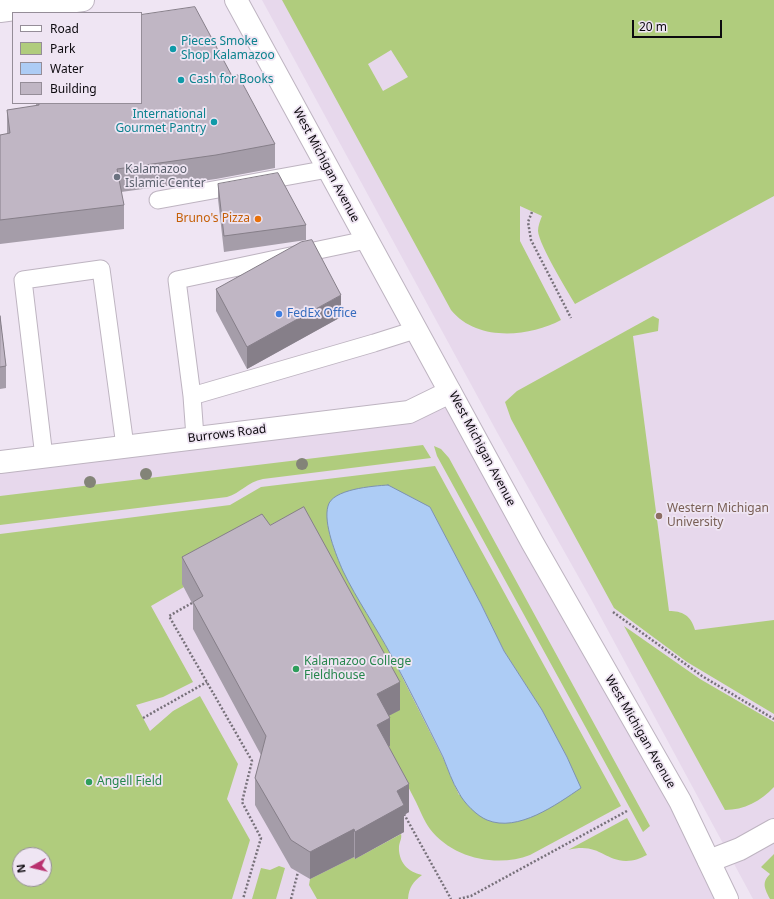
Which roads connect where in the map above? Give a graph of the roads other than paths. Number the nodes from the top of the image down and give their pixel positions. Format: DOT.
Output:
graph roads {
  1 [pos="83,0"];
  2 [pos="236,0"];
  3 [pos="0,11"];
  4 [pos="328,169"];
  5 [pos="158,200"];
  6 [pos="366,240"];
  7 [pos="415,330"];
  8 [pos="450,392"];
  9 [pos="192,396"];
  10 [pos="195,437"];
  11 [pos="125,446"];
  12 [pos="44,457"];
  13 [pos="0,462"];
  14 [pos="774,830"];
  15 [pos="709,861"];
  16 [pos="727,899"];
  1 -- 3 [label="street"];
  2 -- 4 [label="street, West Michigan Avenue"];
  4 -- 5 [label="lane"];
  4 -- 6 [label="street, West Michigan Avenue"];
  6 -- 7 [label="street, West Michigan Avenue"];
  6 -- 9 [label="lane"];
  7 -- 8 [label="street, West Michigan Avenue"];
  7 -- 9 [label="lane"];
  8 -- 10 [label="street, Burrows Road"];
  8 -- 15 [label="street, West Michigan Avenue"];
  9 -- 10 [label="lane"];
  10 -- 11 [label="street, Burrows Road"];
  11 -- 12 [label="street, Burrows Road"];
  11 -- 12 [label="lane"];
  12 -- 13 [label="street, Burrows Road"];
  14 -- 15 [label="street"];
  15 -- 16 [label="street, West Michigan Avenue"];
}
